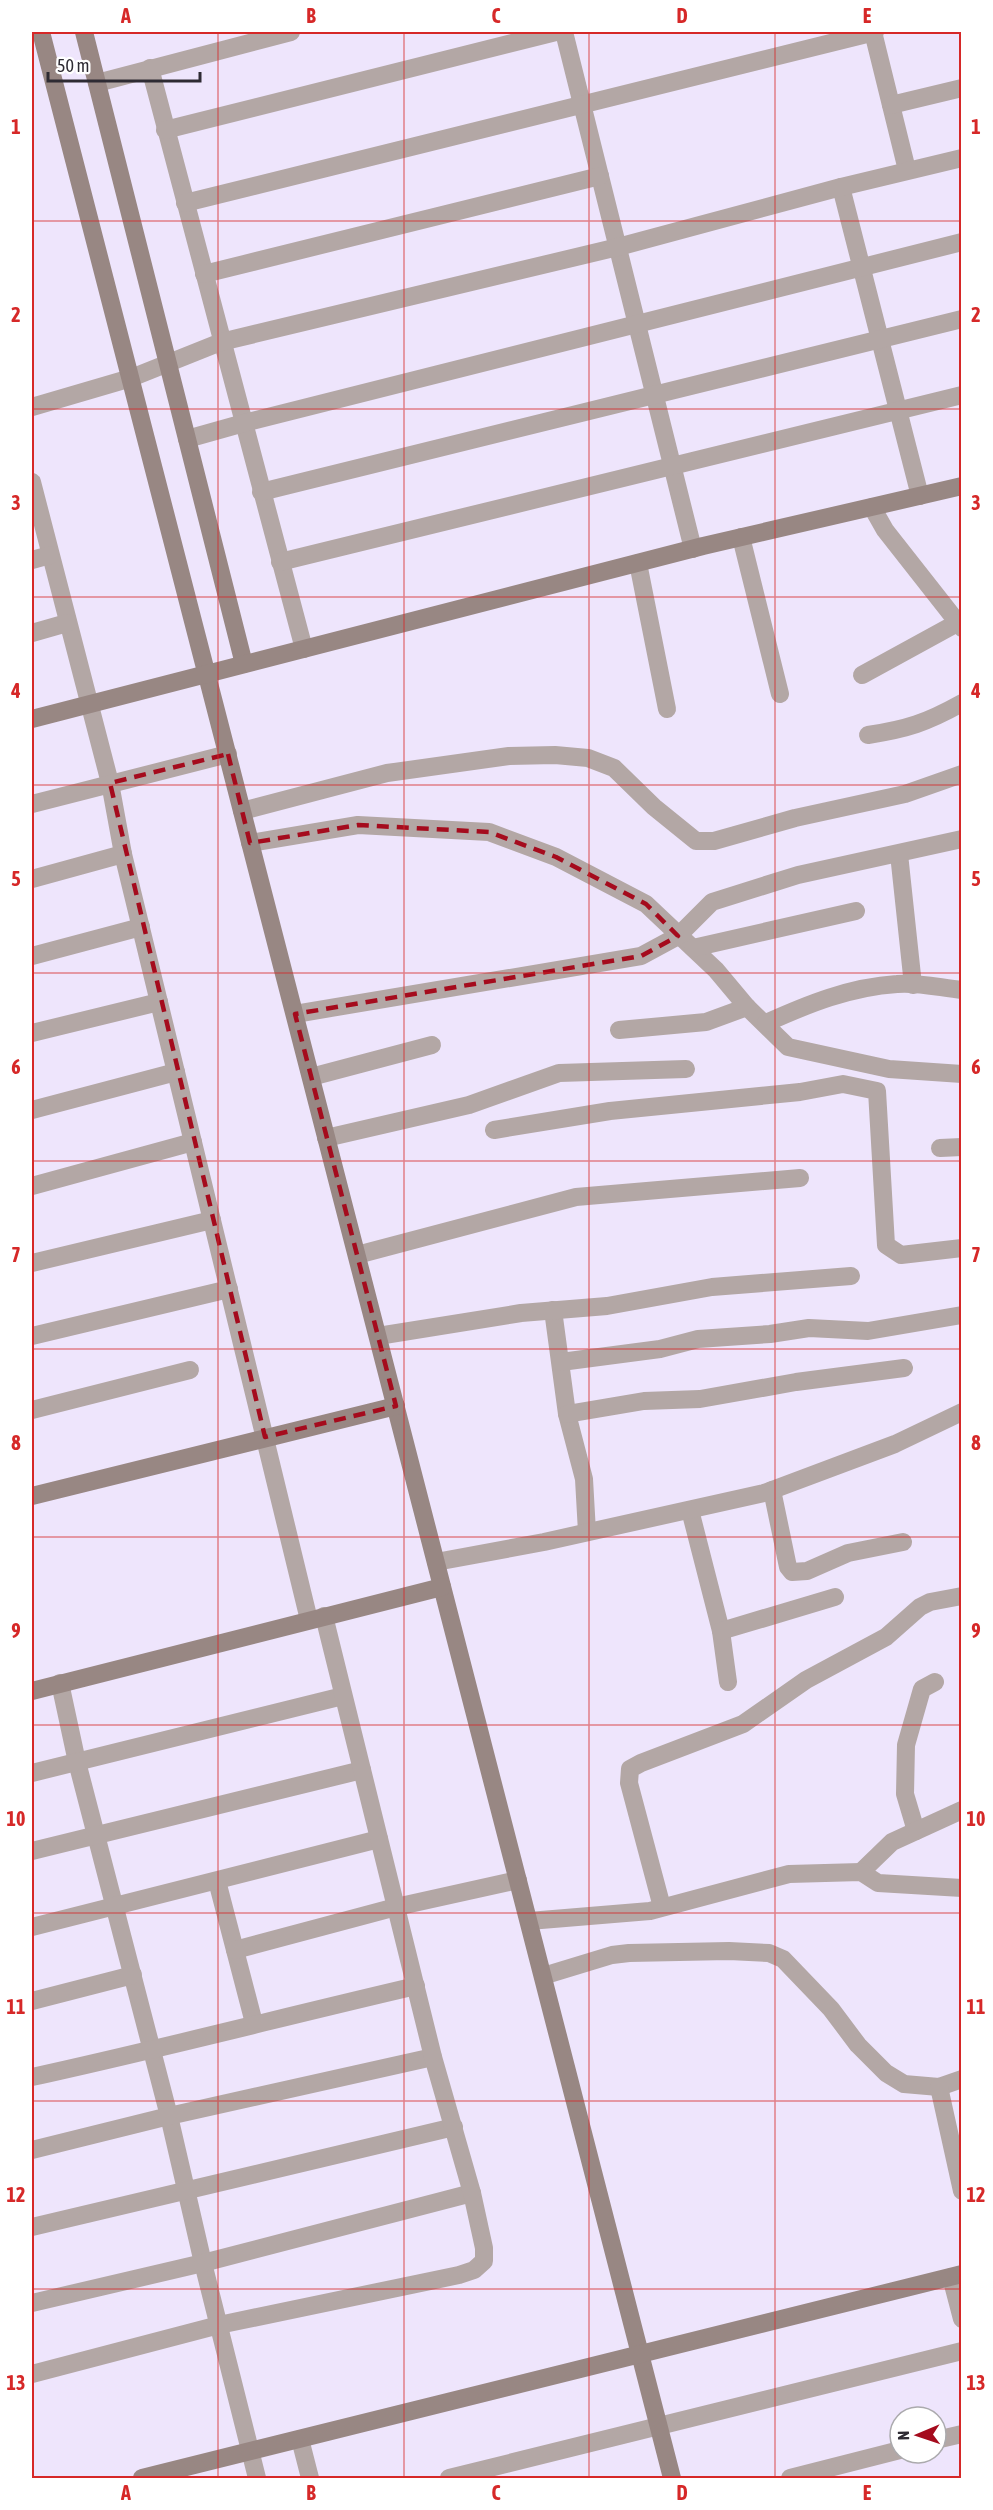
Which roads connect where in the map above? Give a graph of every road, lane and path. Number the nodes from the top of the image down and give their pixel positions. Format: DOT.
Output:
graph roads {
  1 [pos="41,32"];
  2 [pos="84,32"];
  3 [pos="291,32"];
  4 [pos="556,32"];
  5 [pos="564,32"];
  6 [pos="874,32"];
  7 [pos="813,38"];
  8 [pos="150,68"];
  9 [pos="97,83"];
  10 [pos="962,88"];
  11 [pos="891,105"];
  12 [pos="582,106"];
  13 [pos="165,130"];
  14 [pos="962,158"];
  15 [pos="907,170"];
  16 [pos="600,176"];
  17 [pos="841,187"];
  18 [pos="185,203"];
  19 [pos="962,243"];
  20 [pos="618,247"];
  21 [pos="862,269"];
  22 [pos="204,274"];
  23 [pos="962,319"];
  24 [pos="637,324"];
  25 [pos="880,339"];
  26 [pos="221,342"];
  27 [pos="168,364"];
  28 [pos="131,378"];
  29 [pos="655,395"];
  30 [pos="962,395"];
  31 [pos="32,407"];
  32 [pos="899,411"];
  33 [pos="243,423"];
  34 [pos="187,440"];
  35 [pos="672,465"];
  36 [pos="32,483"];
  37 [pos="962,486"];
  38 [pos="261,492"];
  39 [pos="920,496"];
  40 [pos="872,507"];
  41 [pos="741,537"];
  42 [pos="693,549"];
  43 [pos="50,555"];
  44 [pos="32,560"];
  45 [pos="280,562"];
  46 [pos="638,563"];
  47 [pos="67,623"];
  48 [pos="959,625"];
  49 [pos="32,633"];
  50 [pos="304,649"];
  51 [pos="244,664"];
  52 [pos="207,674"];
  53 [pos="862,675"];
  54 [pos="780,694"];
  55 [pos="962,703"];
  56 [pos="87,705"];
  57 [pos="667,709"];
  58 [pos="32,719"];
  59 [pos="867,735"];
  60 [pos="228,754"];
  61 [pos="962,774"];
  62 [pos="110,783"];
  63 [pos="32,804"];
  64 [pos="242,811"];
  65 [pos="250,843"];
  66 [pos="960,843"];
  67 [pos="123,854"];
  68 [pos="899,854"];
  69 [pos="32,879"];
  70 [pos="856,911"];
  71 [pos="141,927"];
  72 [pos="678,936"];
  73 [pos="693,948"];
  74 [pos="32,956"];
  75 [pos="913,985"];
  76 [pos="962,990"];
  77 [pos="159,1002"];
  78 [pos="747,1007"];
  79 [pos="295,1014"];
  80 [pos="765,1023"];
  81 [pos="619,1030"];
  82 [pos="32,1033"];
  83 [pos="432,1045"];
  84 [pos="686,1069"];
  85 [pos="176,1072"];
  86 [pos="962,1074"];
  87 [pos="311,1077"];
  88 [pos="32,1110"];
  89 [pos="494,1130"];
  90 [pos="326,1138"];
  91 [pos="193,1142"];
  92 [pos="962,1147"];
  93 [pos="940,1148"];
  94 [pos="800,1178"];
  95 [pos="32,1186"];
  96 [pos="212,1220"];
  97 [pos="962,1248"];
  98 [pos="357,1255"];
  99 [pos="32,1263"];
  100 [pos="851,1276"];
  101 [pos="229,1288"];
  102 [pos="554,1310"];
  103 [pos="962,1315"];
  104 [pos="32,1336"];
  105 [pos="378,1336"];
  106 [pos="561,1362"];
  107 [pos="904,1368"];
  108 [pos="190,1370"];
  109 [pos="396,1406"];
  110 [pos="32,1410"];
  111 [pos="962,1412"];
  112 [pos="567,1414"];
  113 [pos="265,1437"];
  114 [pos="772,1490"];
  115 [pos="32,1497"];
  116 [pos="690,1510"];
  117 [pos="587,1532"];
  118 [pos="903,1542"];
  119 [pos="436,1562"];
  120 [pos="442,1587"];
  121 [pos="962,1596"];
  122 [pos="835,1597"];
  123 [pos="316,1618"];
  124 [pos="720,1631"];
  125 [pos="728,1682"];
  126 [pos="935,1682"];
  127 [pos="60,1683"];
  128 [pos="32,1691"];
  129 [pos="344,1696"];
  130 [pos="76,1761"];
  131 [pos="362,1770"];
  132 [pos="32,1773"];
  133 [pos="962,1810"];
  134 [pos="916,1831"];
  135 [pos="95,1835"];
  136 [pos="379,1839"];
  137 [pos="32,1851"];
  138 [pos="861,1872"];
  139 [pos="518,1880"];
  140 [pos="217,1881"];
  141 [pos="962,1888"];
  142 [pos="115,1905"];
  143 [pos="396,1907"];
  144 [pos="662,1907"];
  145 [pos="529,1921"];
  146 [pos="32,1928"];
  147 [pos="235,1950"];
  148 [pos="133,1975"];
  149 [pos="543,1976"];
  150 [pos="416,1986"];
  151 [pos="32,2001"];
  152 [pos="254,2023"];
  153 [pos="151,2051"];
  154 [pos="433,2057"];
  155 [pos="32,2077"];
  156 [pos="962,2079"];
  157 [pos="939,2087"];
  158 [pos="169,2116"];
  159 [pos="454,2127"];
  160 [pos="32,2150"];
  161 [pos="186,2191"];
  162 [pos="962,2192"];
  163 [pos="472,2193"];
  164 [pos="32,2227"];
  165 [pos="203,2263"];
  166 [pos="956,2275"];
  167 [pos="32,2303"];
  168 [pos="962,2319"];
  169 [pos="219,2325"];
  170 [pos="962,2351"];
  171 [pos="640,2352"];
  172 [pos="32,2374"];
  173 [pos="659,2425"];
  174 [pos="300,2439"];
  175 [pos="251,2451"];
  176 [pos="888,2453"];
  177 [pos="194,2472"];
  178 [pos="142,2478"];
  179 [pos="257,2478"];
  180 [pos="310,2478"];
  181 [pos="449,2478"];
  182 [pos="672,2478"];
  183 [pos="790,2478"];
  1 -- 28 [label="street"];
  2 -- 9 [label="street"];
  3 -- 8 [label="street"];
  4 -- 13 [label="street"];
  5 -- 12 [label="street"];
  6 -- 7 [label="street"];
  6 -- 11 [label="street"];
  7 -- 12 [label="street"];
  8 -- 9 [label="street"];
  8 -- 13 [label="street"];
  9 -- 27 [label="street"];
  10 -- 11 [label="street"];
  11 -- 15 [label="street"];
  12 -- 16 [label="street"];
  12 -- 18 [label="street"];
  13 -- 18 [label="street"];
  14 -- 15 [label="street"];
  15 -- 17 [label="street"];
  16 -- 20 [label="street"];
  16 -- 22 [label="street"];
  17 -- 20 [label="street"];
  17 -- 21 [label="street"];
  18 -- 22 [label="street"];
  19 -- 21 [label="street"];
  20 -- 24 [label="street"];
  20 -- 26 [label="street"];
  21 -- 24 [label="street"];
  21 -- 25 [label="street"];
  22 -- 26 [label="street"];
  23 -- 25 [label="street"];
  24 -- 29 [label="street"];
  24 -- 33 [label="street"];
  25 -- 29 [label="street"];
  25 -- 32 [label="street"];
  26 -- 27 [label="street"];
  26 -- 33 [label="street"];
  27 -- 28 [label="street"];
  27 -- 34 [label="street"];
  28 -- 31 [label="street"];
  28 -- 52 [label="street"];
  29 -- 35 [label="street"];
  29 -- 38 [label="street"];
  30 -- 32 [label="street"];
  32 -- 35 [label="street"];
  32 -- 39 [label="street"];
  33 -- 34 [label="street"];
  33 -- 38 [label="street"];
  34 -- 51 [label="street"];
  35 -- 42 [label="street"];
  35 -- 45 [label="street"];
  36 -- 43 [label="street"];
  37 -- 39 [label="street"];
  38 -- 45 [label="street"];
  39 -- 40 [label="street"];
  40 -- 41 [label="street"];
  40 -- 48 [label="street"];
  41 -- 42 [label="street"];
  41 -- 54 [label="street"];
  42 -- 46 [label="street"];
  43 -- 44 [label="street"];
  43 -- 47 [label="street"];
  45 -- 50 [label="street"];
  46 -- 50 [label="street"];
  46 -- 57 [label="street"];
  47 -- 49 [label="street"];
  47 -- 56 [label="street"];
  48 -- 53 [label="street"];
  50 -- 51 [label="street"];
  51 -- 52 [label="street"];
  52 -- 56 [label="street"];
  52 -- 60 [label="street"];
  55 -- 59 [label="street"];
  56 -- 58 [label="street"];
  56 -- 62 [label="street"];
  60 -- 62 [label="street"];
  60 -- 64 [label="street"];
  61 -- 64 [label="street"];
  62 -- 63 [label="street"];
  62 -- 67 [label="street"];
  64 -- 65 [label="street"];
  65 -- 72 [label="street"];
  65 -- 79 [label="street"];
  66 -- 68 [label="street"];
  67 -- 69 [label="street"];
  67 -- 71 [label="street"];
  68 -- 72 [label="street"];
  68 -- 75 [label="street"];
  70 -- 73 [label="street"];
  71 -- 74 [label="street"];
  71 -- 77 [label="street"];
  72 -- 73 [label="street"];
  72 -- 79 [label="street"];
  73 -- 78 [label="street"];
  75 -- 76 [label="street"];
  75 -- 80 [label="street"];
  77 -- 82 [label="street"];
  77 -- 85 [label="street"];
  78 -- 80 [label="street"];
  78 -- 81 [label="street"];
  79 -- 87 [label="street"];
  80 -- 86 [label="street"];
  83 -- 87 [label="street"];
  84 -- 90 [label="street"];
  85 -- 88 [label="street"];
  85 -- 91 [label="street"];
  87 -- 90 [label="street"];
  89 -- 97 [label="street"];
  90 -- 98 [label="street"];
  91 -- 95 [label="street"];
  91 -- 96 [label="street"];
  92 -- 93 [label="street"];
  94 -- 98 [label="street"];
  96 -- 99 [label="street"];
  96 -- 101 [label="street"];
  98 -- 105 [label="street"];
  100 -- 102 [label="street"];
  101 -- 104 [label="street"];
  101 -- 113 [label="street"];
  102 -- 105 [label="street"];
  102 -- 106 [label="street"];
  103 -- 106 [label="street"];
  105 -- 109 [label="street"];
  106 -- 112 [label="street"];
  107 -- 112 [label="street"];
  108 -- 110 [label="street"];
  109 -- 113 [label="street"];
  109 -- 119 [label="street"];
  111 -- 114 [label="street"];
  112 -- 117 [label="street"];
  113 -- 115 [label="street"];
  113 -- 123 [label="street"];
  114 -- 116 [label="street"];
  114 -- 118 [label="street"];
  116 -- 117 [label="street"];
  116 -- 124 [label="street"];
  117 -- 119 [label="street"];
  119 -- 120 [label="street"];
  120 -- 123 [label="street"];
  120 -- 139 [label="street"];
  121 -- 144 [label="street"];
  122 -- 124 [label="street"];
  123 -- 127 [label="street"];
  123 -- 129 [label="street"];
  124 -- 125 [label="street"];
  126 -- 134 [label="street"];
  127 -- 128 [label="street"];
  127 -- 130 [label="street"];
  129 -- 130 [label="street"];
  129 -- 131 [label="street"];
  130 -- 132 [label="street"];
  130 -- 135 [label="street"];
  131 -- 135 [label="street"];
  131 -- 136 [label="street"];
  133 -- 134 [label="street"];
  134 -- 138 [label="street"];
  135 -- 137 [label="street"];
  135 -- 142 [label="street"];
  136 -- 140 [label="street"];
  136 -- 143 [label="street"];
  138 -- 141 [label="street"];
  138 -- 144 [label="street"];
  139 -- 143 [label="street"];
  139 -- 145 [label="street"];
  140 -- 142 [label="street"];
  140 -- 147 [label="street"];
  142 -- 146 [label="street"];
  142 -- 148 [label="street"];
  143 -- 147 [label="street"];
  143 -- 150 [label="street"];
  144 -- 145 [label="street"];
  145 -- 149 [label="street"];
  147 -- 152 [label="street"];
  148 -- 151 [label="street"];
  148 -- 153 [label="street"];
  149 -- 157 [label="street"];
  149 -- 171 [label="street"];
  150 -- 152 [label="street"];
  150 -- 154 [label="street"];
  152 -- 153 [label="street"];
  153 -- 155 [label="street"];
  153 -- 158 [label="street"];
  154 -- 158 [label="street"];
  154 -- 159 [label="street"];
  156 -- 157 [label="street"];
  157 -- 162 [label="street"];
  158 -- 160 [label="street"];
  158 -- 161 [label="street"];
  159 -- 161 [label="street"];
  159 -- 163 [label="street"];
  161 -- 164 [label="street"];
  161 -- 165 [label="street"];
  163 -- 165 [label="street"];
  163 -- 169 [label="street"];
  165 -- 167 [label="street"];
  165 -- 169 [label="street"];
  166 -- 168 [label="street"];
  166 -- 171 [label="street"];
  169 -- 172 [label="street"];
  169 -- 175 [label="street"];
  170 -- 173 [label="street"];
  171 -- 173 [label="street"];
  171 -- 174 [label="street"];
  173 -- 181 [label="street"];
  173 -- 182 [label="street"];
  174 -- 175 [label="street"];
  174 -- 180 [label="street"];
  175 -- 177 [label="street"];
  175 -- 179 [label="street"];
  176 -- 183 [label="street"];
  177 -- 178 [label="street"];
}
